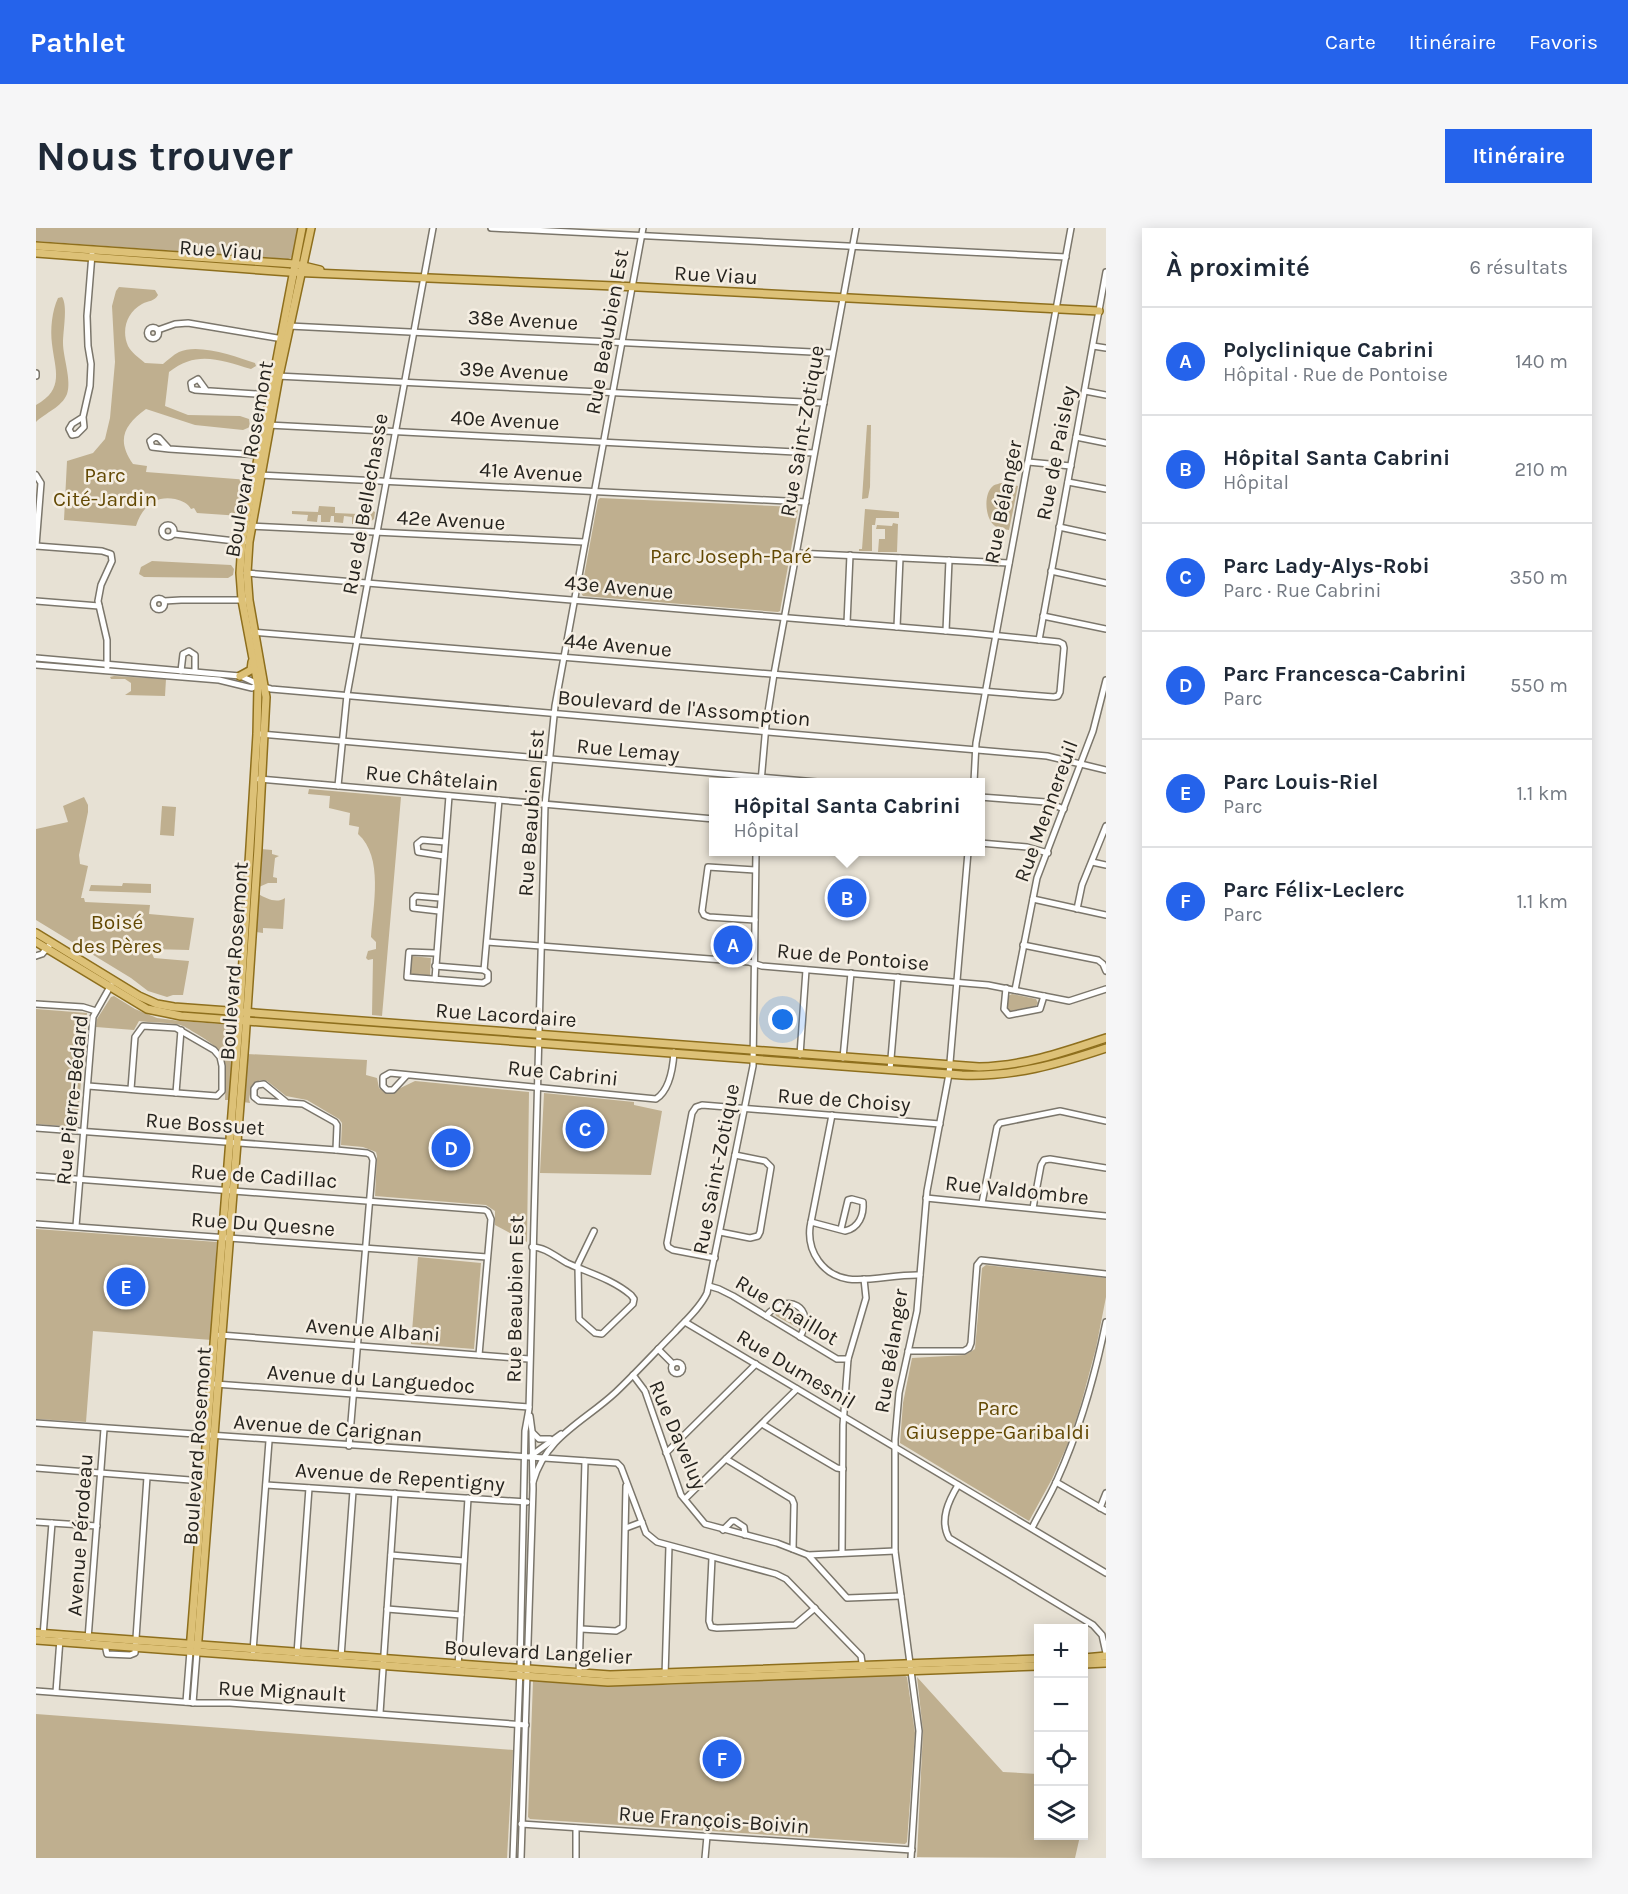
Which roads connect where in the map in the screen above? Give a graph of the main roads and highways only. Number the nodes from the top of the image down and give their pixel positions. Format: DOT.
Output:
graph roads {
  1 [pos="302,228"];
  2 [pos="310,228"];
  3 [pos="36,246"];
  4 [pos="92,253"];
  5 [pos="36,254"];
  6 [pos="298,269"];
  7 [pos="1104,310"];
  8 [pos="251,632"];
  9 [pos="252,656"];
  10 [pos="240,676"];
  11 [pos="261,686"];
  12 [pos="36,933"];
  13 [pos="36,942"];
  14 [pos="49,946"];
  15 [pos="112,984"];
  16 [pos="243,1012"];
  17 [pos="335,1018"];
  18 [pos="243,1020"];
  19 [pos="335,1027"];
  20 [pos="1106,1038"];
  21 [pos="1106,1047"];
  22 [pos="843,1061"];
  23 [pos="211,1437"];
  24 [pos="40,1637"];
  25 [pos="88,1640"];
  26 [pos="135,1643"];
  27 [pos="194,1648"];
  28 [pos="1106,1655"];
  29 [pos="1088,1657"];
  30 [pos="1034,1659"];
  31 [pos="1106,1663"];
  32 [pos="1088,1664"];
  33 [pos="1034,1666"];
  34 [pos="910,1668"];
  1 -- 6 [label="main road, Boulevard Rosemont"];
  2 -- 6 [label="main road, Boulevard Rosemont"];
  3 -- 4 [label="main road, Rue Viau"];
  4 -- 5 [label="main road, Rue Viau"];
  4 -- 6 [label="main road, Rue Viau"];
  6 -- 7 [label="main road, Rue Viau"];
  6 -- 8 [label="main road, Boulevard Rosemont"];
  8 -- 9 [label="main road, Boulevard Rosemont"];
  8 -- 11 [label="main road, Boulevard Rosemont"];
  9 -- 10 [label="main road"];
  9 -- 11 [label="main road, Boulevard Rosemont"];
  11 -- 16 [label="main road, Boulevard Rosemont"];
  12 -- 14 [label="main road"];
  13 -- 14 [label="main road"];
  14 -- 15 [label="main road"];
  15 -- 16 [label="main road, Rue Lacordaire"];
  15 -- 18 [label="main road, Rue Lacordaire"];
  16 -- 17 [label="main road, Rue Lacordaire"];
  16 -- 18 [label="main road, Boulevard Rosemont"];
  17 -- 19 [label="main road"];
  17 -- 22 [label="main road, Rue Lacordaire"];
  18 -- 19 [label="main road, Rue Lacordaire"];
  18 -- 23 [label="main road, Boulevard Rosemont"];
  19 -- 22 [label="main road, Rue Lacordaire"];
  20 -- 22 [label="main road"];
  21 -- 22 [label="main road"];
  23 -- 27 [label="main road, Boulevard Rosemont"];
  23 -- 27 [label="main road, Boulevard Rosemont"];
  24 -- 25 [label="main road, Boulevard Langelier"];
  25 -- 26 [label="main road, Boulevard Langelier"];
  25 -- 26 [label="main road, Boulevard Langelier"];
  26 -- 27 [label="main road, Boulevard Langelier"];
  27 -- 34 [label="main road, Boulevard Langelier"];
  28 -- 29 [label="main road"];
  30 -- 34 [label="main road, Boulevard Langelier"];
  31 -- 32 [label="main road"];
  33 -- 34 [label="main road, Boulevard Langelier"];
}
